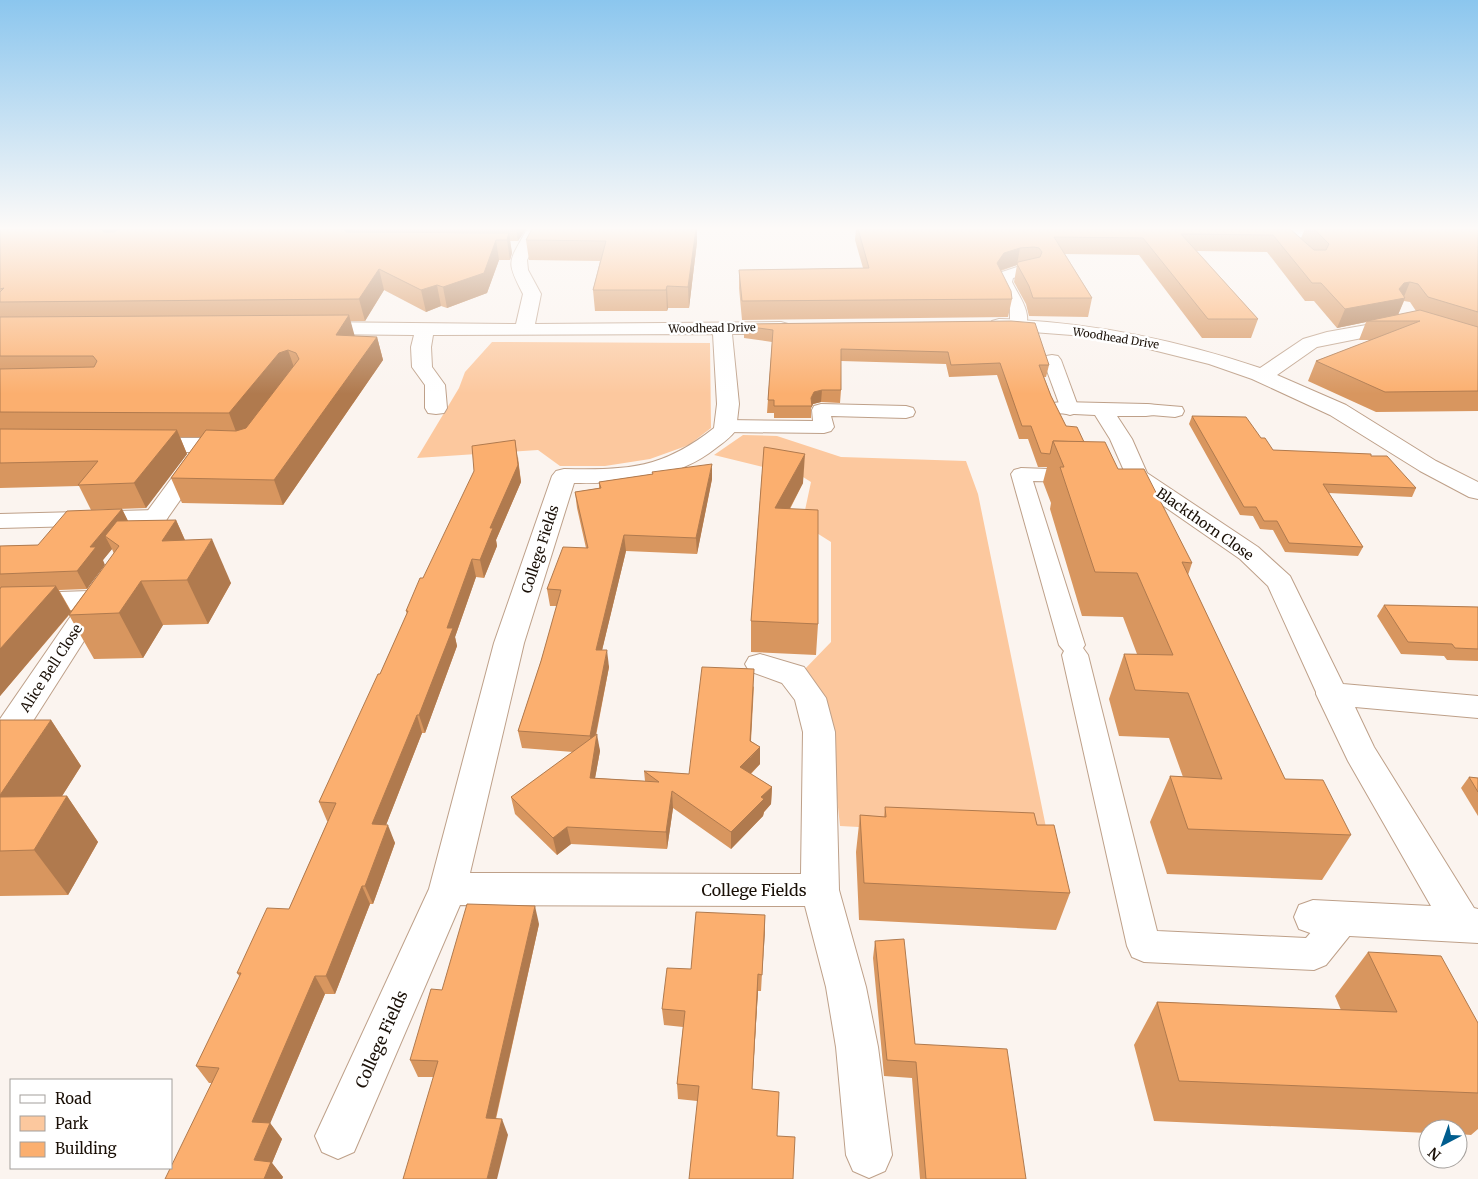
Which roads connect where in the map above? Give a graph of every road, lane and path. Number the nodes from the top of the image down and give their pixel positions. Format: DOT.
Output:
graph roads {
  1 [pos="527,284"];
  2 [pos="1005,284"];
  3 [pos="1411,317"];
  4 [pos="982,326"];
  5 [pos="1018,326"];
  6 [pos="799,327"];
  7 [pos="297,328"];
  8 [pos="722,328"];
  9 [pos="424,330"];
  10 [pos="524,330"];
  11 [pos="1052,360"];
  12 [pos="1263,374"];
  13 [pos="436,408"];
  14 [pos="1066,409"];
  15 [pos="1102,409"];
  16 [pos="1146,410"];
  17 [pos="1175,411"];
  18 [pos="906,412"];
  19 [pos="725,426"];
  20 [pos="122,444"];
  21 [pos="1118,477"];
  22 [pos="1478,492"];
  23 [pos="157,516"];
  24 [pos="0,521"];
  25 [pos="96,600"];
  26 [pos="0,603"];
  27 [pos="760,664"];
  28 [pos="1331,694"];
  29 [pos="1478,707"];
  30 [pos="0,745"];
  31 [pos="448,888"];
  32 [pos="820,890"];
  33 [pos="1328,918"];
  34 [pos="1471,926"];
  35 [pos="338,1136"];
  36 [pos="869,1155"];
  1 -- 10 [label="street"];
  2 -- 5 [label="lane"];
  3 -- 12 [label="street"];
  4 -- 5 [label="street, Woodhead Drive"];
  5 -- 12 [label="street, Woodhead Drive"];
  6 -- 8 [label="street, Woodhead Drive"];
  7 -- 9 [label="street, Woodhead Drive"];
  8 -- 10 [label="street, Woodhead Drive"];
  8 -- 19 [label="street"];
  9 -- 10 [label="street, Woodhead Drive"];
  9 -- 13 [label="street"];
  11 -- 14 [label="lane"];
  12 -- 22 [label="street, Woodhead Drive"];
  14 -- 15 [label="street"];
  15 -- 16 [label="street"];
  15 -- 21 [label="street"];
  16 -- 17 [label="lane"];
  18 -- 19 [label="lane"];
  19 -- 31 [label="street, College Fields"];
  20 -- 23 [label="street, Alice Bell Close"];
  21 -- 28 [label="street, Blackthorn Close"];
  21 -- 33 [label="lane"];
  23 -- 24 [label="lane"];
  23 -- 25 [label="street, Alice Bell Close"];
  25 -- 26 [label="street"];
  25 -- 30 [label="street, Alice Bell Close"];
  27 -- 32 [label="street, College Fields"];
  28 -- 29 [label="street"];
  28 -- 34 [label="street, Blackthorn Close"];
  31 -- 32 [label="street, College Fields"];
  31 -- 35 [label="street, College Fields"];
  32 -- 36 [label="street, College Fields"];
  33 -- 34 [label="street"];
}
